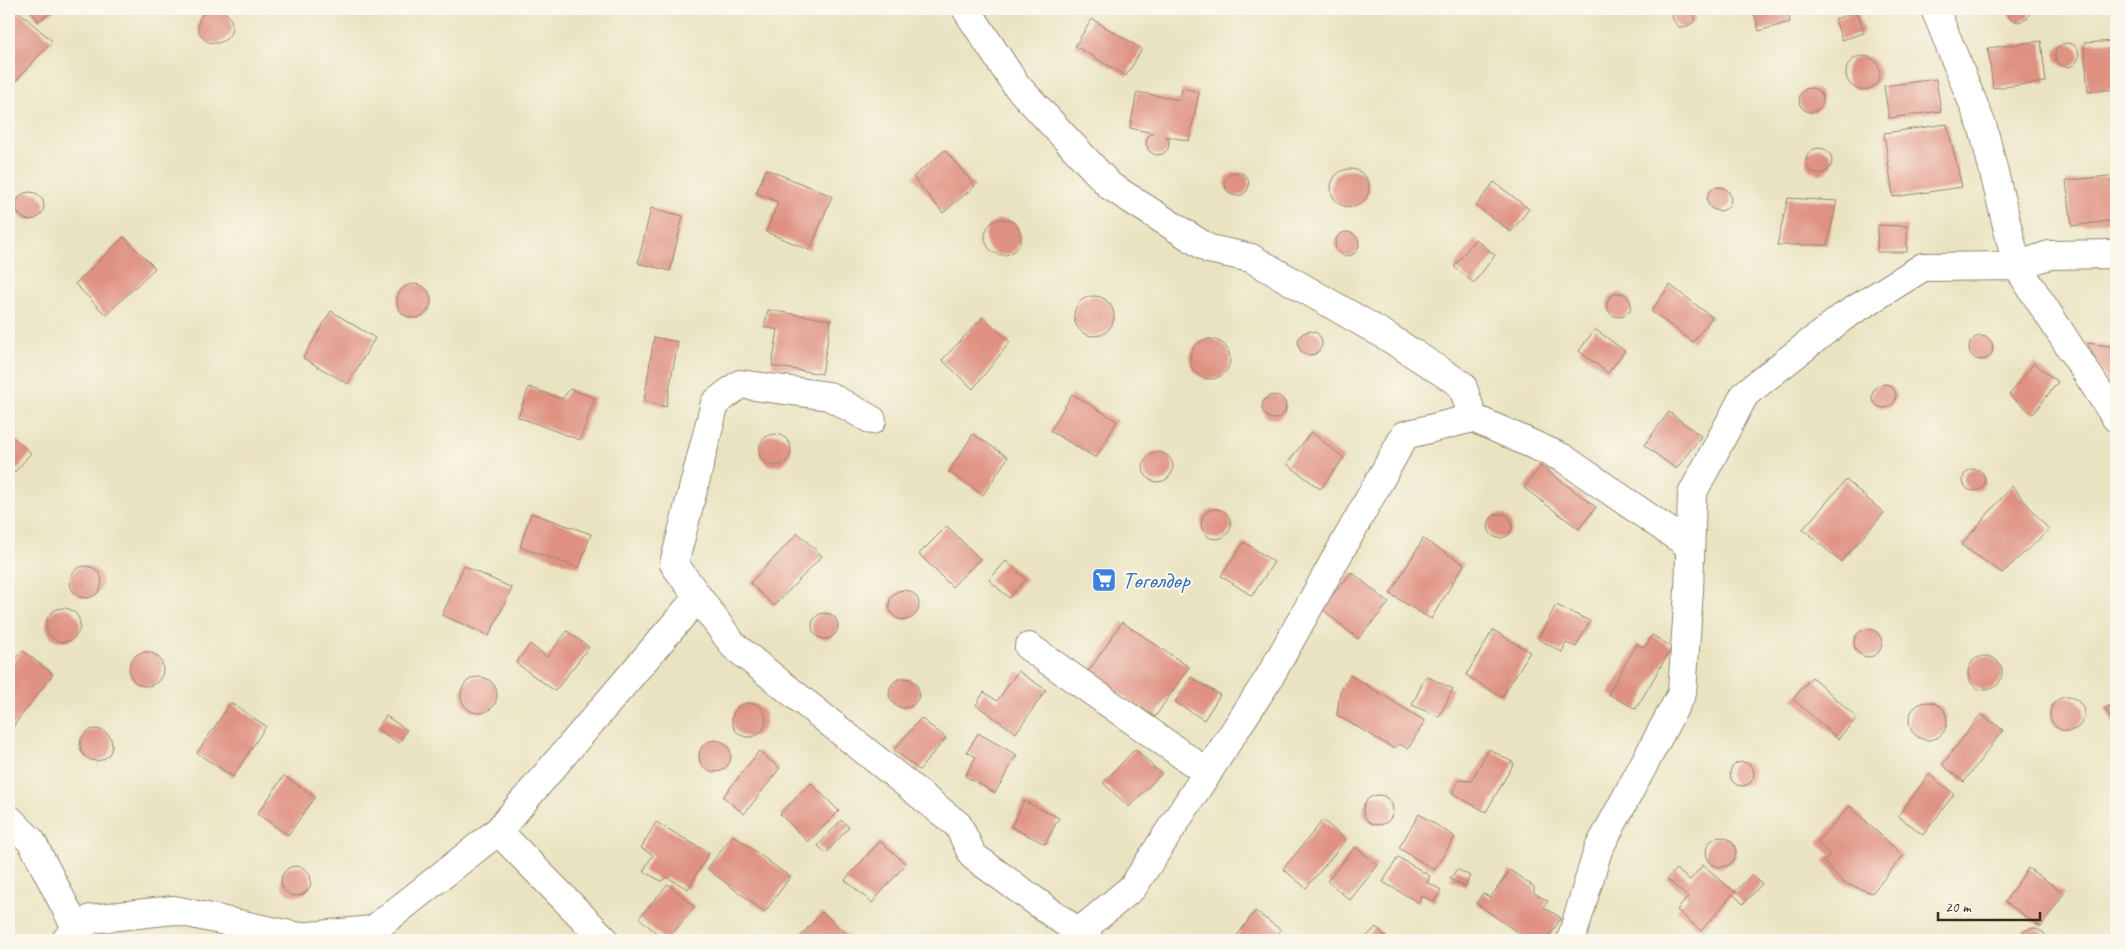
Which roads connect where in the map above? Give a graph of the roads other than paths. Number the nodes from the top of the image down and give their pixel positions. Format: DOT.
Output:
graph roads {
  1 [pos="966,9"];
  2 [pos="1935,9"];
  3 [pos="2116,254"];
  4 [pos="2017,266"];
  5 [pos="1473,418"];
  6 [pos="2116,418"];
  7 [pos="872,420"];
  8 [pos="1690,546"];
  9 [pos="698,597"];
  10 [pos="1029,647"];
  11 [pos="1208,773"];
  12 [pos="9,819"];
  13 [pos="498,831"];
  14 [pos="72,935"];
  15 [pos="1084,937"];
  16 [pos="605,940"];
  17 [pos="1570,940"];
  1 -- 5 [label="street"];
  2 -- 4 [label="street"];
  3 -- 4 [label="street"];
  4 -- 6 [label="street"];
  4 -- 8 [label="street"];
  5 -- 8 [label="street"];
  5 -- 11 [label="street"];
  7 -- 9 [label="street"];
  8 -- 17 [label="street"];
  9 -- 13 [label="street"];
  9 -- 15 [label="street"];
  10 -- 11 [label="street"];
  11 -- 15 [label="street"];
  12 -- 14 [label="street"];
  13 -- 14 [label="street"];
  13 -- 16 [label="street"];
}
